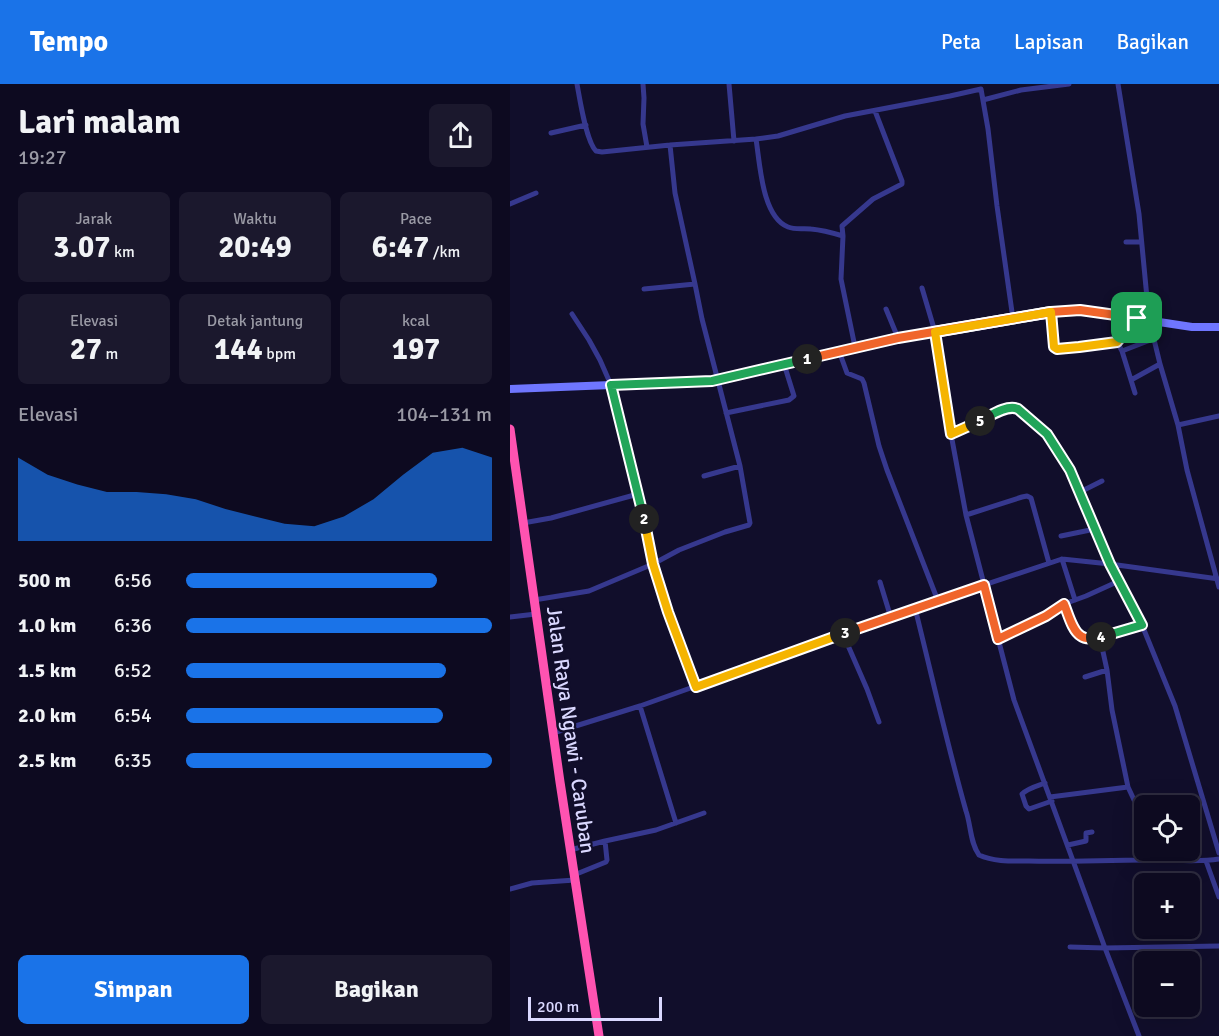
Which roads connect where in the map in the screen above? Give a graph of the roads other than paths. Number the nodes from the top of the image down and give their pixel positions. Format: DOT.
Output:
graph roads {
  1 [pos="577,84"];
  2 [pos="643,84"];
  3 [pos="729,84"];
  4 [pos="1069,84"];
  5 [pos="1118,84"];
  6 [pos="983,100"];
  7 [pos="875,111"];
  8 [pos="586,125"];
  9 [pos="551,133"];
  10 [pos="756,139"];
  11 [pos="734,141"];
  12 [pos="670,144"];
  13 [pos="646,147"];
  14 [pos="536,193"];
  15 [pos="510,204"];
  16 [pos="843,236"];
  17 [pos="1126,242"];
  18 [pos="1141,242"];
  19 [pos="695,284"];
  20 [pos="922,288"];
  21 [pos="644,289"];
  22 [pos="886,309"];
  23 [pos="1051,312"];
  24 [pos="572,314"];
  25 [pos="1137,318"];
  26 [pos="1013,319"];
  27 [pos="1149,319"];
  28 [pos="1219,327"];
  29 [pos="935,332"];
  30 [pos="898,338"];
  31 [pos="1154,339"];
  32 [pos="1117,342"];
  33 [pos="855,347"];
  34 [pos="839,351"];
  35 [pos="1122,351"];
  36 [pos="784,364"];
  37 [pos="1160,364"];
  38 [pos="718,380"];
  39 [pos="1131,380"];
  40 [pos="611,385"];
  41 [pos="510,389"];
  42 [pos="1135,393"];
  43 [pos="726,413"];
  44 [pos="1219,416"];
  45 [pos="1178,425"];
  46 [pos="510,429"];
  47 [pos="951,434"];
  48 [pos="740,466"];
  49 [pos="704,476"];
  50 [pos="1102,481"];
  51 [pos="1080,492"];
  52 [pos="638,494"];
  53 [pos="966,515"];
  54 [pos="523,523"];
  55 [pos="1095,529"];
  56 [pos="1061,536"];
  57 [pos="1062,559"];
  58 [pos="1049,563"];
  59 [pos="653,564"];
  60 [pos="1110,564"];
  61 [pos="1218,579"];
  62 [pos="1119,581"];
  63 [pos="880,582"];
  64 [pos="984,585"];
  65 [pos="1219,587"];
  66 [pos="534,600"];
  67 [pos="1075,600"];
  68 [pos="938,601"];
  69 [pos="1064,604"];
  70 [pos="915,608"];
  71 [pos="536,614"];
  72 [pos="510,617"];
  73 [pos="891,618"];
  74 [pos="1142,625"];
  75 [pos="843,634"];
  76 [pos="1100,638"];
  77 [pos="998,639"];
  78 [pos="1107,670"];
  79 [pos="1085,677"];
  80 [pos="696,687"];
  81 [pos="640,706"];
  82 [pos="879,722"];
  83 [pos="553,734"];
  84 [pos="1046,783"];
  85 [pos="1128,787"];
  86 [pos="1051,799"];
  87 [pos="1134,800"];
  88 [pos="704,813"];
  89 [pos="676,823"];
  90 [pos="1092,832"];
  91 [pos="605,841"];
  92 [pos="1068,845"];
  93 [pos="570,850"];
  94 [pos="1219,853"];
  95 [pos="1219,859"];
  96 [pos="1134,860"];
  97 [pos="1200,861"];
  98 [pos="1206,861"];
  99 [pos="1073,862"];
  100 [pos="575,881"];
  101 [pos="510,889"];
  102 [pos="1219,897"];
  103 [pos="1219,946"];
  104 [pos="1070,947"];
  105 [pos="1105,948"];
  106 [pos="598,1036"];
  107 [pos="1139,1036"];
  1 -- 8 [label="street"];
  2 -- 13 [label="street"];
  3 -- 11 [label="street"];
  4 -- 6 [label="street"];
  5 -- 18 [label="street"];
  6 -- 7 [label="street"];
  6 -- 26 [label="street"];
  7 -- 10 [label="street"];
  7 -- 16 [label="street"];
  8 -- 9 [label="street"];
  8 -- 13 [label="street"];
  10 -- 11 [label="street"];
  10 -- 16 [label="street"];
  11 -- 12 [label="street"];
  12 -- 13 [label="street"];
  12 -- 19 [label="street"];
  14 -- 15 [label="street"];
  16 -- 33 [label="street"];
  17 -- 18 [label="street"];
  18 -- 27 [label="street"];
  19 -- 21 [label="street"];
  19 -- 38 [label="street"];
  20 -- 29 [label="street"];
  22 -- 30 [label="street"];
  23 -- 25 [label="street"];
  23 -- 26 [label="street"];
  23 -- 32 [label="street"];
  24 -- 40 [label="street"];
  25 -- 27 [label="street"];
  25 -- 32 [label="street"];
  26 -- 29 [label="street"];
  27 -- 28 [label="street"];
  27 -- 31 [label="street"];
  29 -- 30 [label="street"];
  29 -- 47 [label="street"];
  30 -- 33 [label="street"];
  31 -- 35 [label="street"];
  31 -- 37 [label="street"];
  32 -- 35 [label="street"];
  33 -- 34 [label="street"];
  34 -- 36 [label="street"];
  34 -- 68 [label="street"];
  35 -- 39 [label="street"];
  36 -- 38 [label="street"];
  36 -- 43 [label="street"];
  37 -- 39 [label="street"];
  37 -- 45 [label="street"];
  38 -- 40 [label="street"];
  38 -- 43 [label="street"];
  39 -- 42 [label="street"];
  40 -- 41 [label="street"];
  40 -- 52 [label="street"];
  43 -- 48 [label="street"];
  44 -- 45 [label="street"];
  45 -- 61 [label="street"];
  46 -- 54 [label="highway, Jalan Raya Ngawi - Caruban"];
  47 -- 51 [label="street"];
  47 -- 53 [label="street"];
  48 -- 49 [label="street"];
  48 -- 59 [label="street"];
  50 -- 51 [label="street"];
  51 -- 55 [label="street"];
  52 -- 54 [label="street"];
  52 -- 59 [label="street"];
  53 -- 58 [label="street"];
  53 -- 64 [label="street"];
  54 -- 66 [label="highway, Jalan Raya Ngawi - Caruban"];
  55 -- 56 [label="street"];
  55 -- 60 [label="street"];
  57 -- 58 [label="street"];
  57 -- 60 [label="street"];
  57 -- 67 [label="street"];
  58 -- 64 [label="street"];
  59 -- 66 [label="street"];
  59 -- 80 [label="street"];
  60 -- 61 [label="street"];
  60 -- 62 [label="street"];
  61 -- 65 [label="street"];
  62 -- 67 [label="street"];
  62 -- 74 [label="street"];
  63 -- 73 [label="street"];
  64 -- 68 [label="street"];
  64 -- 77 [label="street"];
  66 -- 71 [label="highway, Jalan Raya Ngawi - Caruban"];
  67 -- 69 [label="street"];
  68 -- 70 [label="street"];
  69 -- 76 [label="street"];
  69 -- 77 [label="street"];
  70 -- 73 [label="street"];
  70 -- 99 [label="street"];
  71 -- 72 [label="street"];
  71 -- 83 [label="highway, Jalan Raya Ngawi - Caruban"];
  73 -- 75 [label="street"];
  74 -- 76 [label="street"];
  74 -- 94 [label="street"];
  75 -- 80 [label="street"];
  75 -- 82 [label="street"];
  76 -- 78 [label="street"];
  77 -- 84 [label="street"];
  78 -- 79 [label="street"];
  78 -- 85 [label="street"];
  80 -- 81 [label="street"];
  81 -- 83 [label="street"];
  81 -- 89 [label="street"];
  83 -- 93 [label="highway, Jalan Raya Ngawi - Caruban"];
  84 -- 86 [label="street"];
  84 -- 86 [label="street"];
  85 -- 86 [label="street"];
  85 -- 87 [label="street"];
  86 -- 92 [label="street"];
  88 -- 89 [label="street"];
  89 -- 91 [label="street"];
  90 -- 92 [label="street"];
  91 -- 93 [label="street"];
  91 -- 100 [label="street"];
  92 -- 99 [label="street"];
  93 -- 100 [label="highway, Jalan Raya Ngawi - Caruban"];
  95 -- 98 [label="street"];
  96 -- 99 [label="street"];
  97 -- 98 [label="street"];
  98 -- 102 [label="street"];
  99 -- 105 [label="street"];
  100 -- 101 [label="street"];
  100 -- 106 [label="highway, Jalan Raya Ngawi - Caruban"];
  103 -- 105 [label="street"];
  104 -- 105 [label="street"];
  105 -- 107 [label="street"];
}
